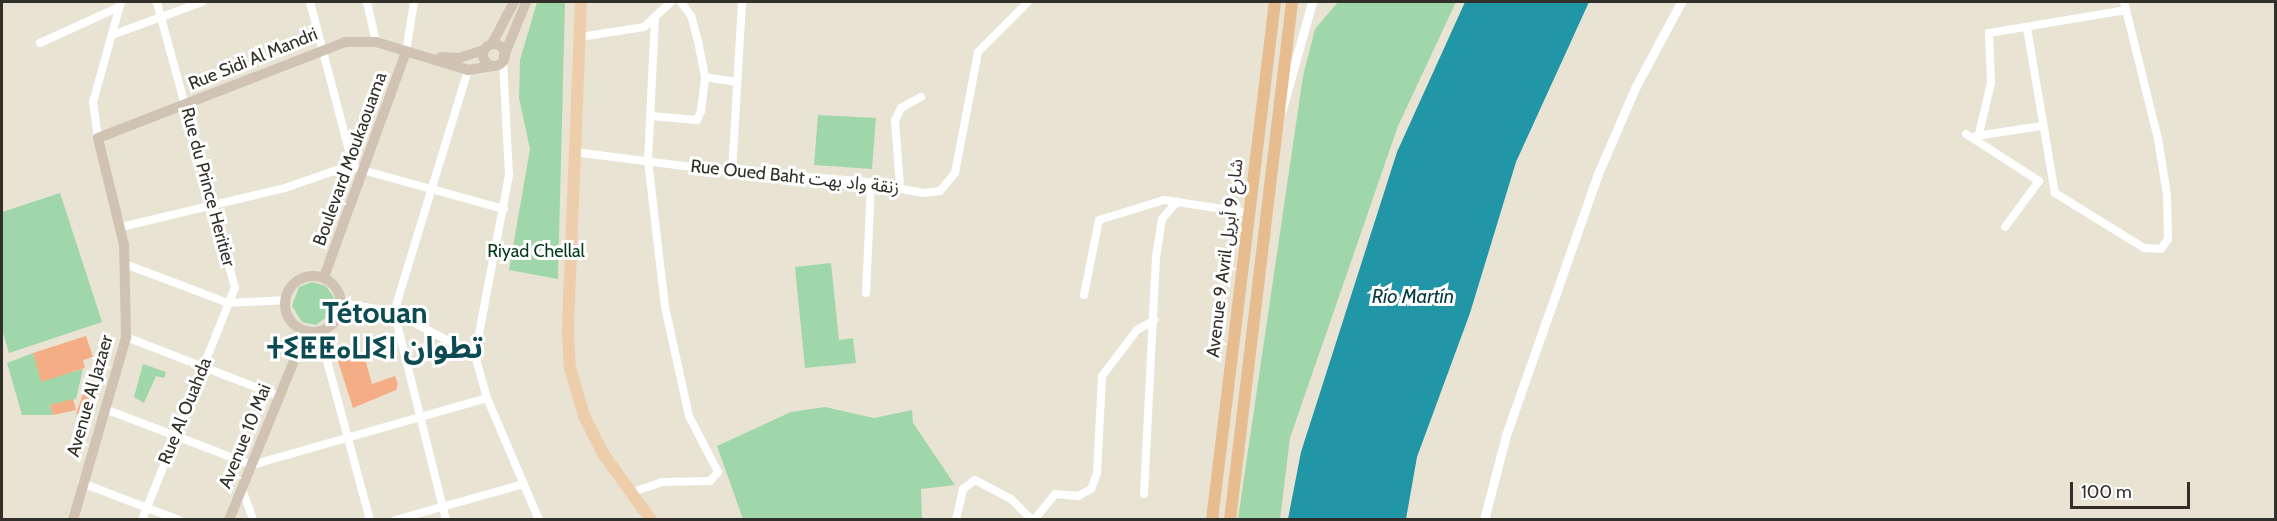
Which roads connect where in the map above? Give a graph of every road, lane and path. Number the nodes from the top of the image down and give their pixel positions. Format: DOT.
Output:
graph roads {
  1 [pos="157,2"];
  2 [pos="202,2"];
  3 [pos="310,2"];
  4 [pos="367,2"];
  5 [pos="414,2"];
  6 [pos="514,2"];
  7 [pos="526,2"];
  8 [pos="581,2"];
  9 [pos="671,2"];
  10 [pos="681,2"];
  11 [pos="742,2"];
  12 [pos="1028,2"];
  13 [pos="1275,2"];
  14 [pos="1292,2"];
  15 [pos="1312,2"];
  16 [pos="1681,2"];
  17 [pos="120,4"];
  18 [pos="2125,6"];
  19 [pos="161,16"];
  20 [pos="655,20"];
  21 [pos="2027,28"];
  22 [pos="112,34"];
  23 [pos="580,37"];
  24 [pos="376,42"];
  25 [pos="40,43"];
  26 [pos="323,48"];
  27 [pos="487,49"];
  28 [pos="406,52"];
  29 [pos="423,56"];
  30 [pos="504,58"];
  31 [pos="492,66"];
  32 [pos="468,70"];
  33 [pos="705,77"];
  34 [pos="737,81"];
  35 [pos="921,97"];
  36 [pos="186,104"];
  37 [pos="651,116"];
  38 [pos="1278,119"];
  39 [pos="2041,126"];
  40 [pos="1972,136"];
  41 [pos="98,138"];
  42 [pos="574,152"];
  43 [pos="648,161"];
  44 [pos="353,166"];
  45 [pos="365,170"];
  46 [pos="732,172"];
  47 [pos="2039,181"];
  48 [pos="871,182"];
  49 [pos="900,186"];
  50 [pos="429,191"];
  51 [pos="2055,193"];
  52 [pos="1177,202"];
  53 [pos="213,204"];
  54 [pos="504,209"];
  55 [pos="1250,213"];
  56 [pos="121,227"];
  57 [pos="2005,227"];
  58 [pos="129,262"];
  59 [pos="324,277"];
  60 [pos="866,293"];
  61 [pos="1084,295"];
  62 [pos="285,300"];
  63 [pos="228,303"];
  64 [pos="341,303"];
  65 [pos="394,312"];
  66 [pos="1154,320"];
  67 [pos="306,331"];
  68 [pos="319,331"];
  69 [pos="126,337"];
  70 [pos="476,355"];
  71 [pos="202,368"];
  72 [pos="279,396"];
  73 [pos="487,398"];
  74 [pos="105,409"];
  75 [pos="419,417"];
  76 [pos="175,438"];
  77 [pos="348,438"];
  78 [pos="252,465"];
  79 [pos="82,483"];
  80 [pos="524,484"];
  81 [pos="242,489"];
  82 [pos="630,493"];
  83 [pos="1144,494"];
  84 [pos="147,507"];
  85 [pos="442,507"];
  86 [pos="73,519"];
  87 [pos="142,519"];
  88 [pos="179,519"];
  89 [pos="229,519"];
  90 [pos="253,519"];
  91 [pos="370,519"];
  92 [pos="396,519"];
  93 [pos="446,519"];
  94 [pos="538,519"];
  95 [pos="651,519"];
  96 [pos="956,519"];
  97 [pos="1033,519"];
  98 [pos="1212,519"];
  99 [pos="1230,519"];
  100 [pos="1484,519"];
  1 -- 19 [label="street, Rue du Prince Heritier"];
  2 -- 19 [label="street"];
  3 -- 26 [label="street"];
  4 -- 24 [label="street"];
  5 -- 28 [label="street"];
  6 -- 27 [label="main road"];
  7 -- 30 [label="main road"];
  8 -- 23 [label="main road"];
  9 -- 20 [label="street"];
  10 -- 33 [label="street"];
  11 -- 34 [label="street"];
  12 -- 49 [label="street, Rue Oued Baht زنقة واد بهت"];
  13 -- 55 [label="highway, Avenue 9 Avril شارع 9 أبريل"];
  14 -- 38 [label="highway, Avenue 9 Avril شارع 9 أبريل"];
  15 -- 38 [label="street"];
  16 -- 100 [label="street"];
  17 -- 22 [label="street"];
  17 -- 25 [label="street"];
  18 -- 21 [label="street"];
  18 -- 51 [label="street"];
  19 -- 22 [label="street"];
  19 -- 36 [label="street, Rue du Prince Heritier"];
  20 -- 23 [label="street"];
  20 -- 37 [label="street"];
  21 -- 39 [label="street"];
  21 -- 40 [label="street"];
  22 -- 41 [label="street"];
  23 -- 42 [label="main road"];
  24 -- 26 [label="main road, Rue Sidi Al Mandri"];
  24 -- 28 [label="main road, Rue Sidi Al Mandri"];
  26 -- 36 [label="main road, Rue Sidi Al Mandri"];
  26 -- 44 [label="street"];
  27 -- 29 [label="main road, Rue Sidi Al Mandri"];
  27 -- 30 [label="main road"];
  27 -- 31 [label="main road"];
  27 -- 32 [label="main road"];
  28 -- 29 [label="main road, Rue Sidi Al Mandri"];
  28 -- 45 [label="main road, Boulevard Moukaouama"];
  29 -- 32 [label="main road, Rue Sidi Al Mandri"];
  30 -- 31 [label="main road, Rue Sidi Al Mandri"];
  30 -- 54 [label="street"];
  31 -- 32 [label="main road, Rue Sidi Al Mandri"];
  32 -- 50 [label="street"];
  33 -- 34 [label="street"];
  33 -- 37 [label="street"];
  34 -- 46 [label="street"];
  35 -- 49 [label="street"];
  36 -- 41 [label="main road, Rue Sidi Al Mandri"];
  36 -- 53 [label="street, Rue du Prince Heritier"];
  37 -- 43 [label="street"];
  38 -- 99 [label="highway, Avenue 9 Avril شارع 9 أبريل"];
  39 -- 40 [label="street"];
  39 -- 51 [label="street"];
  40 -- 47 [label="street"];
  41 -- 56 [label="main road, Avenue Al Jazaer"];
  42 -- 43 [label="street, Rue Oued Baht زنقة واد بهت"];
  42 -- 82 [label="main road"];
  43 -- 46 [label="street, Rue Oued Baht زنقة واد بهت"];
  43 -- 82 [label="street"];
  44 -- 45 [label="street"];
  44 -- 53 [label="street"];
  45 -- 50 [label="street"];
  45 -- 59 [label="main road, Boulevard Moukaouama"];
  46 -- 48 [label="street, Rue Oued Baht زنقة واد بهت"];
  47 -- 51 [label="street"];
  47 -- 57 [label="street"];
  48 -- 49 [label="street, Rue Oued Baht زنقة واد بهت"];
  48 -- 60 [label="street"];
  50 -- 54 [label="street"];
  50 -- 65 [label="street"];
  52 -- 55 [label="street"];
  52 -- 61 [label="street"];
  52 -- 66 [label="street"];
  53 -- 56 [label="street"];
  53 -- 63 [label="street, Rue du Prince Heritier"];
  54 -- 70 [label="street"];
  55 -- 98 [label="highway, Avenue 9 Avril شارع 9 أبريل"];
  56 -- 58 [label="main road, Avenue Al Jazaer"];
  58 -- 63 [label="street"];
  58 -- 69 [label="main road, Avenue Al Jazaer"];
  59 -- 62 [label="main road"];
  59 -- 64 [label="main road"];
  62 -- 63 [label="street"];
  62 -- 67 [label="main road"];
  63 -- 71 [label="street, Rue Al Ouahda"];
  64 -- 65 [label="street"];
  64 -- 68 [label="main road"];
  65 -- 70 [label="street"];
  65 -- 75 [label="street"];
  66 -- 83 [label="street"];
  66 -- 97 [label="street"];
  67 -- 68 [label="main road"];
  67 -- 72 [label="main road, Avenue 10 Mai"];
  68 -- 77 [label="street"];
  69 -- 71 [label="street"];
  69 -- 74 [label="main road, Avenue Al Jazaer"];
  70 -- 73 [label="street"];
  71 -- 72 [label="street"];
  71 -- 76 [label="street, Rue Al Ouahda"];
  72 -- 78 [label="main road, Avenue 10 Mai"];
  73 -- 75 [label="street"];
  73 -- 80 [label="street"];
  74 -- 76 [label="street"];
  74 -- 79 [label="main road, Avenue Al Jazaer"];
  75 -- 77 [label="street"];
  75 -- 85 [label="street"];
  76 -- 78 [label="street"];
  76 -- 84 [label="street, Rue Al Ouahda"];
  77 -- 78 [label="street"];
  77 -- 91 [label="street"];
  78 -- 81 [label="main road, Avenue 10 Mai"];
  79 -- 84 [label="street"];
  79 -- 86 [label="main road, Avenue Al Jazaer"];
  80 -- 85 [label="street"];
  80 -- 94 [label="street"];
  81 -- 89 [label="main road, Avenue 10 Mai"];
  81 -- 90 [label="street"];
  82 -- 95 [label="main road"];
  84 -- 87 [label="street, Rue Al Ouahda"];
  84 -- 88 [label="street"];
  85 -- 92 [label="street"];
  85 -- 93 [label="street"];
  96 -- 97 [label="street"];
}
